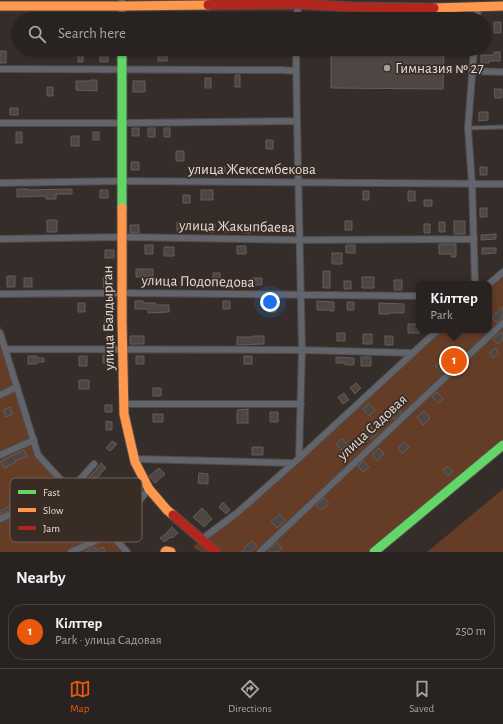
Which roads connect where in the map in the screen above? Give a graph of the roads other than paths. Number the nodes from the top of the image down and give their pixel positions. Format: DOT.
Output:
graph roads {
  1 [pos="252,2"];
  2 [pos="122,3"];
  3 [pos="298,4"];
  4 [pos="414,4"];
  5 [pos="0,6"];
  6 [pos="503,6"];
  7 [pos="478,7"];
  8 [pos="297,12"];
  9 [pos="478,12"];
  10 [pos="122,56"];
  11 [pos="296,56"];
  12 [pos="473,56"];
  13 [pos="0,69"];
  14 [pos="122,70"];
  15 [pos="296,71"];
  16 [pos="472,71"];
  17 [pos="503,72"];
  18 [pos="297,121"];
  19 [pos="0,122"];
  20 [pos="122,123"];
  21 [pos="468,128"];
  22 [pos="503,128"];
  23 [pos="122,181"];
  24 [pos="0,183"];
  25 [pos="299,183"];
  26 [pos="472,184"];
  27 [pos="503,184"];
  28 [pos="122,237"];
  29 [pos="0,239"];
  30 [pos="474,239"];
  31 [pos="300,240"];
  32 [pos="503,272"];
  33 [pos="475,281"];
  34 [pos="492,281"];
  35 [pos="122,293"];
  36 [pos="0,294"];
  37 [pos="301,295"];
  38 [pos="416,296"];
  39 [pos="503,323"];
  40 [pos="0,333"];
  41 [pos="435,333"];
  42 [pos="5,349"];
  43 [pos="122,349"];
  44 [pos="302,350"];
  45 [pos="413,353"];
  46 [pos="17,387"];
  47 [pos="0,394"];
  48 [pos="124,404"];
  49 [pos="301,404"];
  50 [pos="34,440"];
  51 [pos="503,445"];
  52 [pos="0,456"];
  53 [pos="300,457"];
  54 [pos="135,459"];
  55 [pos="293,463"];
  56 [pos="94,464"];
  57 [pos="59,478"];
  58 [pos="81,478"];
  59 [pos="149,489"];
  60 [pos="142,497"];
  61 [pos="10,514"];
  62 [pos="0,519"];
  63 [pos="202,539"];
  64 [pos="93,542"];
  65 [pos="118,542"];
  66 [pos="71,552"];
  67 [pos="127,552"];
  68 [pos="216,552"];
  69 [pos="260,552"];
  70 [pos="374,552"];
  1 -- 2 [label="street"];
  1 -- 3 [label="street"];
  2 -- 5 [label="street"];
  3 -- 4 [label="street"];
  3 -- 8 [label="street"];
  4 -- 7 [label="street"];
  6 -- 7 [label="street"];
  7 -- 9 [label="street"];
  10 -- 14 [label="street, улица Балдырган"];
  11 -- 15 [label="street"];
  12 -- 16 [label="street"];
  13 -- 14 [label="street"];
  14 -- 15 [label="street"];
  14 -- 20 [label="street, улица Балдырган"];
  15 -- 18 [label="street"];
  16 -- 17 [label="street"];
  16 -- 21 [label="street"];
  18 -- 20 [label="street"];
  18 -- 25 [label="street"];
  19 -- 20 [label="street"];
  20 -- 23 [label="street, улица Балдырган"];
  21 -- 22 [label="lane"];
  21 -- 26 [label="street"];
  23 -- 24 [label="street, улица Жексембекова"];
  23 -- 25 [label="street, улица Жексембекова"];
  23 -- 28 [label="street, улица Балдырган"];
  25 -- 26 [label="street, улица Жексембекова"];
  25 -- 31 [label="street"];
  26 -- 27 [label="street, улица Жексембекова"];
  26 -- 30 [label="street"];
  28 -- 29 [label="street, улица Жакыпбаева"];
  28 -- 31 [label="street, улица Жакыпбаева"];
  28 -- 35 [label="street, улица Балдырган"];
  30 -- 31 [label="street, улица Жакыпбаева"];
  30 -- 33 [label="street"];
  31 -- 37 [label="street"];
  32 -- 34 [label="street"];
  35 -- 36 [label="street, улица Подопедова"];
  35 -- 37 [label="street, улица Подопедова"];
  35 -- 43 [label="street, улица Балдырган"];
  37 -- 38 [label="street, улица Подопедова"];
  37 -- 44 [label="street"];
  39 -- 69 [label="street, улица Садовая"];
  40 -- 42 [label="street"];
  41 -- 45 [label="street"];
  42 -- 43 [label="street"];
  42 -- 46 [label="street"];
  43 -- 44 [label="street"];
  43 -- 48 [label="street, улица Балдырган"];
  44 -- 45 [label="street"];
  44 -- 49 [label="street"];
  45 -- 53 [label="street"];
  46 -- 47 [label="street"];
  46 -- 50 [label="street"];
  48 -- 49 [label="street"];
  48 -- 54 [label="street, улица Балдырган"];
  49 -- 53 [label="street"];
  50 -- 52 [label="street"];
  50 -- 57 [label="street"];
  51 -- 70 [label="street"];
  53 -- 55 [label="street"];
  54 -- 55 [label="street"];
  54 -- 59 [label="street, улица Балдырган"];
  55 -- 63 [label="street"];
  56 -- 58 [label="street"];
  59 -- 60 [label="street"];
  59 -- 63 [label="street, улица Балдырган"];
  61 -- 62 [label="street"];
  63 -- 68 [label="street, улица Балдырган"];
  64 -- 66 [label="street"];
  65 -- 67 [label="street"];
}
